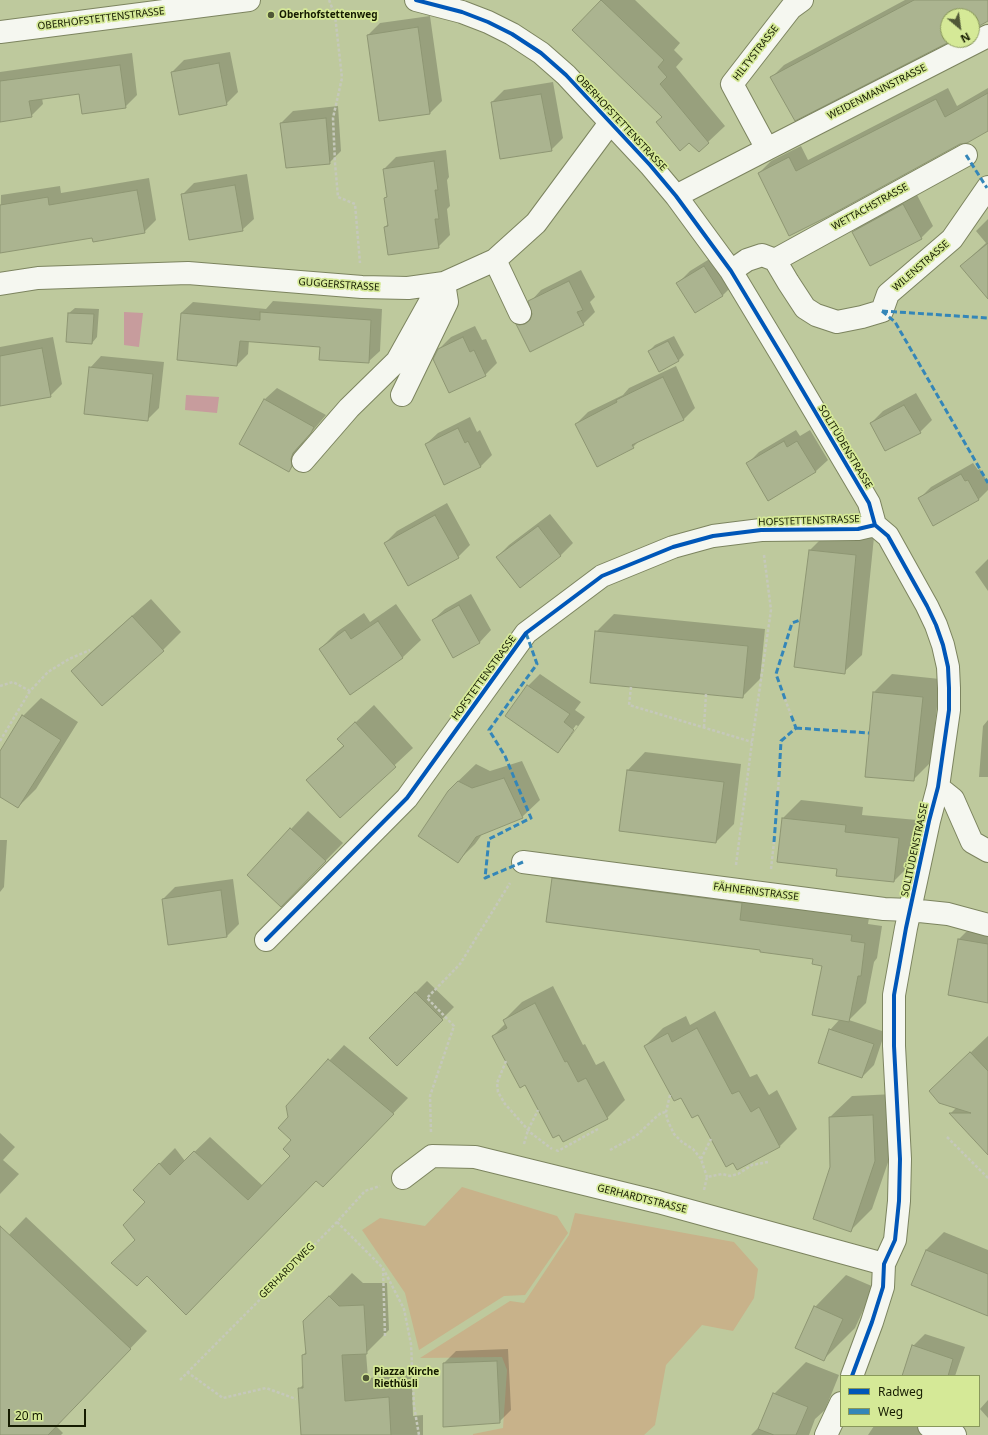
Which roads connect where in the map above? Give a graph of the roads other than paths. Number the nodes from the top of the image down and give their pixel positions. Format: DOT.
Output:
graph roads {
  1 [pos="249,0"];
  2 [pos="416,0"];
  3 [pos="802,0"];
  4 [pos="0,32"];
  5 [pos="988,36"];
  6 [pos="610,122"];
  7 [pos="767,149"];
  8 [pos="966,155"];
  9 [pos="988,187"];
  10 [pos="676,196"];
  11 [pos="495,260"];
  12 [pos="775,260"];
  13 [pos="730,271"];
  14 [pos="444,283"];
  15 [pos="0,284"];
  16 [pos="520,313"];
  17 [pos="773,342"];
  18 [pos="402,395"];
  19 [pos="303,461"];
  20 [pos="875,525"];
  21 [pos="938,787"];
  22 [pos="988,851"];
  23 [pos="523,862"];
  24 [pos="910,910"];
  25 [pos="988,925"];
  26 [pos="266,940"];
  27 [pos="403,1178"];
  28 [pos="884,1264"];
  29 [pos="852,1375"];
  30 [pos="840,1405"];
  31 [pos="932,1427"];
  32 [pos="826,1435"];
  33 [pos="955,1435"];
  1 -- 4 [label="street, OBERHOFSTETTENSTRASSE"];
  2 -- 6 [label="street, OBERHOFSTETTENSTRASSE"];
  3 -- 7 [label="street, HILTYSTRASSE"];
  5 -- 7 [label="street, WEIDENMANNSTRASSE"];
  6 -- 10 [label="street, OBERHOFSTETTENSTRASSE"];
  6 -- 11 [label="street, GUGGERSTRASSE"];
  7 -- 10 [label="street"];
  8 -- 12 [label="street, WETTACHSTRASSE"];
  9 -- 12 [label="street, WILENSTRASSE"];
  10 -- 13 [label="street, OBERHOFSTETTENSTRASSE"];
  11 -- 14 [label="street, GUGGERSTRASSE"];
  11 -- 16 [label="street"];
  12 -- 13 [label="street"];
  13 -- 17 [label="street, OBERHOFSTETTENSTRASSE"];
  14 -- 15 [label="street, GUGGERSTRASSE"];
  14 -- 18 [label="street"];
  14 -- 19 [label="street"];
  17 -- 20 [label="street, SOLITÜDENSTRASSE"];
  20 -- 21 [label="street, SOLITÜDENSTRASSE"];
  20 -- 26 [label="street, HOFSTETTENSTRASSE"];
  21 -- 22 [label="street"];
  21 -- 24 [label="street, SOLITÜDENSTRASSE"];
  23 -- 24 [label="street, FÄHNERNSTRASSE"];
  24 -- 25 [label="street, FÄHNERNSTRASSE"];
  24 -- 28 [label="street, SOLITÜDENSTRASSE"];
  27 -- 28 [label="street, GERHARDTSTRASSE"];
  28 -- 29 [label="street, SOLITÜDENSTRASSE"];
  30 -- 32 [label="street"];
  31 -- 33 [label="street"];
}
